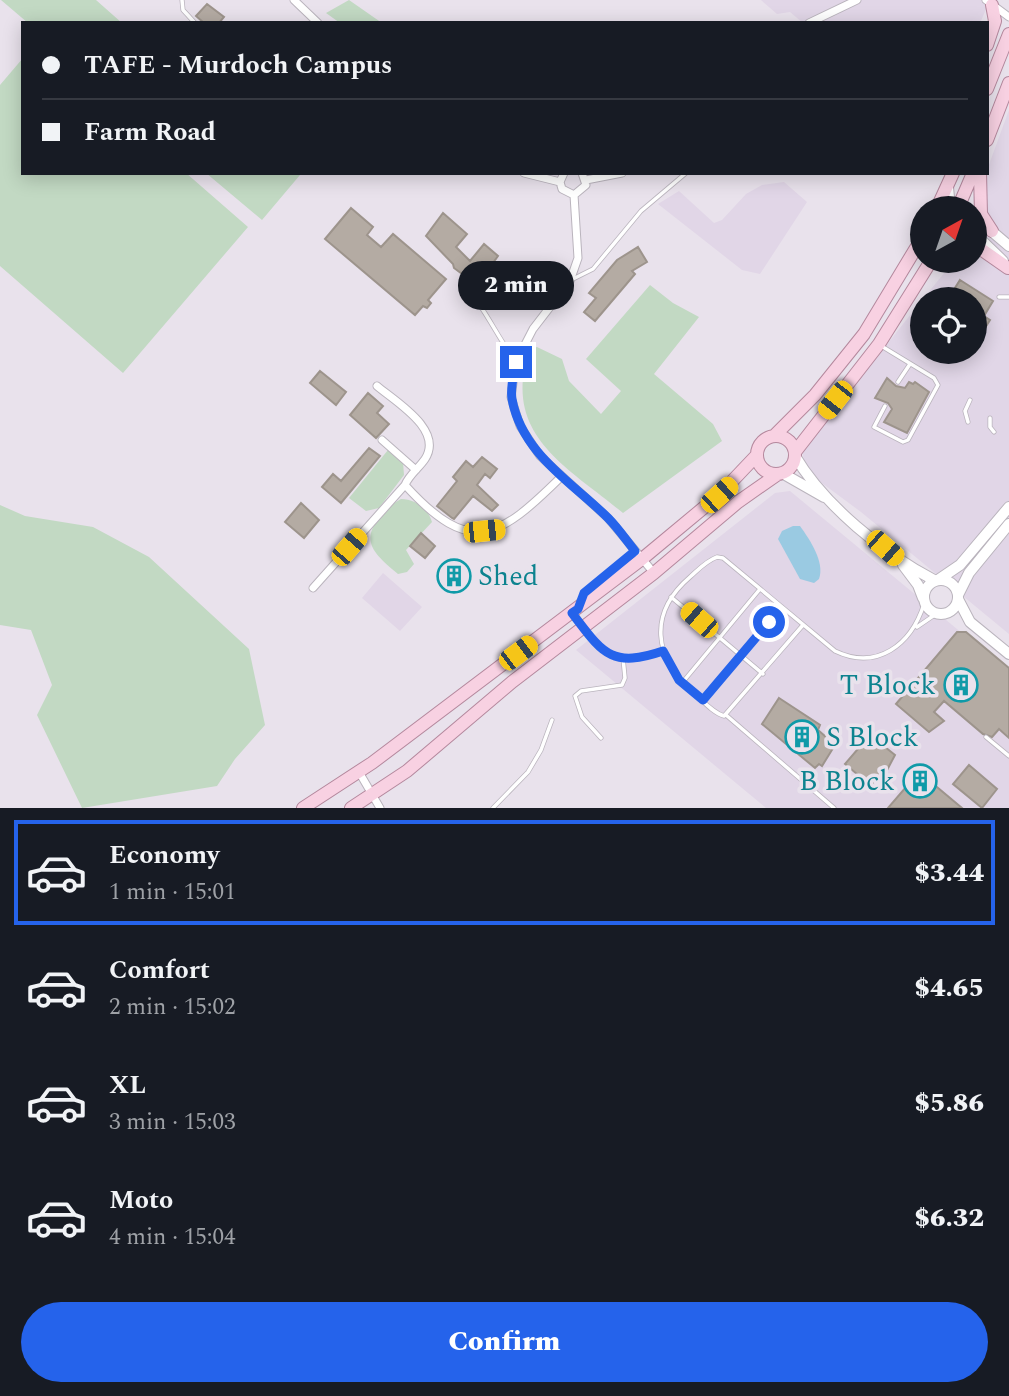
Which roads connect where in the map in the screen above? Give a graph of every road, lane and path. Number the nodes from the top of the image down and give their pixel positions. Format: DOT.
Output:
graph roads {
  1 [pos="182,0"];
  2 [pos="294,0"];
  3 [pos="857,0"];
  4 [pos="989,2"];
  5 [pos="1009,17"];
  6 [pos="193,21"];
  7 [pos="316,21"];
  8 [pos="813,21"];
  9 [pos="1009,34"];
  10 [pos="989,39"];
  11 [pos="1009,83"];
  12 [pos="989,84"];
  13 [pos="989,135"];
  14 [pos="532,175"];
  15 [pos="563,175"];
  16 [pos="603,175"];
  17 [pos="684,175"];
  18 [pos="973,175"];
  19 [pos="980,175"];
  20 [pos="584,177"];
  21 [pos="951,178"];
  22 [pos="560,182"];
  23 [pos="574,195"];
  24 [pos="943,196"];
  25 [pos="950,196"];
  26 [pos="963,196"];
  27 [pos="987,227"];
  28 [pos="992,231"];
  29 [pos="987,246"];
  30 [pos="1009,246"];
  31 [pos="987,253"];
  32 [pos="910,260"];
  33 [pos="1009,268"];
  34 [pos="923,273"];
  35 [pos="570,281"];
  36 [pos="460,284"];
  37 [pos="999,297"];
  38 [pos="1009,297"];
  39 [pos="864,334"];
  40 [pos="879,344"];
  41 [pos="516,362"];
  42 [pos="910,364"];
  43 [pos="898,382"];
  44 [pos="377,386"];
  45 [pos="970,400"];
  46 [pos="885,406"];
  47 [pos="990,418"];
  48 [pos="968,422"];
  49 [pos="994,432"];
  50 [pos="774,436"];
  51 [pos="382,440"];
  52 [pos="795,454"];
  53 [pos="757,456"];
  54 [pos="416,470"];
  55 [pos="780,474"];
  56 [pos="561,477"];
  57 [pos="405,485"];
  58 [pos="829,500"];
  59 [pos="1009,507"];
  60 [pos="1009,524"];
  61 [pos="639,555"];
  62 [pos="900,561"];
  63 [pos="654,573"];
  64 [pos="936,580"];
  65 [pos="313,588"];
  66 [pos="760,589"];
  67 [pos="671,597"];
  68 [pos="958,597"];
  69 [pos="924,601"];
  70 [pos="782,607"];
  71 [pos="575,611"];
  72 [pos="939,614"];
  73 [pos="971,622"];
  74 [pos="803,625"];
  75 [pos="583,627"];
  76 [pos="915,628"];
  77 [pos="720,637"];
  78 [pos="663,651"];
  79 [pos="1009,654"];
  80 [pos="741,655"];
  81 [pos="623,658"];
  82 [pos="763,674"];
  83 [pos="681,682"];
  84 [pos="703,700"];
  85 [pos="726,715"];
  86 [pos="552,720"];
  87 [pos="986,737"];
  88 [pos="601,738"];
  89 [pos="1009,757"];
  90 [pos="359,772"];
  91 [pos="373,794"];
  92 [pos="303,808"];
  93 [pos="351,808"];
  94 [pos="380,808"];
  95 [pos="493,808"];
  96 [pos="834,808"];
  1 -- 6 [label="lane"];
  2 -- 7 [label="street"];
  3 -- 8 [label="street"];
  4 -- 5 [label="street"];
  4 -- 10 [label="main road"];
  9 -- 12 [label="main road"];
  11 -- 13 [label="main road"];
  14 -- 22 [label="street"];
  15 -- 22 [label="street"];
  16 -- 20 [label="street"];
  17 -- 35 [label="lane"];
  18 -- 26 [label="main road"];
  19 -- 28 [label="main road"];
  20 -- 23 [label="street"];
  21 -- 24 [label="main road"];
  21 -- 25 [label="street"];
  22 -- 23 [label="street"];
  23 -- 35 [label="street"];
  27 -- 28 [label="street"];
  28 -- 30 [label="street"];
  29 -- 33 [label="street"];
  31 -- 33 [label="main road"];
  32 -- 39 [label="main road"];
  34 -- 40 [label="main road"];
  35 -- 41 [label="street"];
  36 -- 41 [label="lane"];
  37 -- 38 [label="lane"];
  39 -- 40 [label="main road"];
  39 -- 50 [label="main road"];
  40 -- 42 [label="lane"];
  40 -- 52 [label="main road"];
  41 -- 56 [label="street"];
  42 -- 43 [label="lane"];
  42 -- 46 [label="lane"];
  44 -- 54 [label="street"];
  45 -- 48 [label="lane"];
  47 -- 49 [label="lane"];
  50 -- 52 [label="main road"];
  50 -- 53 [label="main road"];
  51 -- 54 [label="street"];
  52 -- 55 [label="main road"];
  52 -- 58 [label="street"];
  53 -- 55 [label="main road"];
  53 -- 61 [label="main road"];
  54 -- 57 [label="street"];
  55 -- 58 [label="street"];
  55 -- 63 [label="main road"];
  56 -- 57 [label="street"];
  56 -- 61 [label="street"];
  57 -- 65 [label="street"];
  58 -- 62 [label="street"];
  59 -- 64 [label="street"];
  60 -- 68 [label="street"];
  61 -- 63 [label="street"];
  61 -- 71 [label="main road"];
  62 -- 64 [label="street"];
  62 -- 69 [label="street"];
  63 -- 75 [label="main road"];
  64 -- 68 [label="street"];
  64 -- 69 [label="street"];
  66 -- 67 [label="lane"];
  66 -- 70 [label="lane"];
  66 -- 77 [label="lane"];
  67 -- 77 [label="lane"];
  67 -- 78 [label="lane"];
  68 -- 72 [label="street"];
  68 -- 73 [label="street"];
  69 -- 72 [label="street"];
  69 -- 76 [label="lane"];
  70 -- 74 [label="lane"];
  70 -- 80 [label="lane"];
  71 -- 75 [label="lane"];
  71 -- 90 [label="main road"];
  72 -- 73 [label="street"];
  72 -- 76 [label="lane"];
  73 -- 79 [label="street"];
  74 -- 76 [label="lane"];
  74 -- 82 [label="lane"];
  75 -- 81 [label="lane"];
  75 -- 91 [label="main road"];
  77 -- 80 [label="lane"];
  77 -- 83 [label="lane"];
  78 -- 81 [label="lane"];
  78 -- 83 [label="lane"];
  80 -- 82 [label="lane"];
  80 -- 84 [label="lane"];
  81 -- 88 [label="lane"];
  82 -- 85 [label="lane"];
  83 -- 84 [label="lane"];
  84 -- 85 [label="lane"];
  85 -- 96 [label="lane"];
  86 -- 95 [label="lane"];
  87 -- 89 [label="lane"];
  90 -- 91 [label="street"];
  90 -- 92 [label="main road"];
  91 -- 93 [label="main road"];
  91 -- 94 [label="street"];
}
